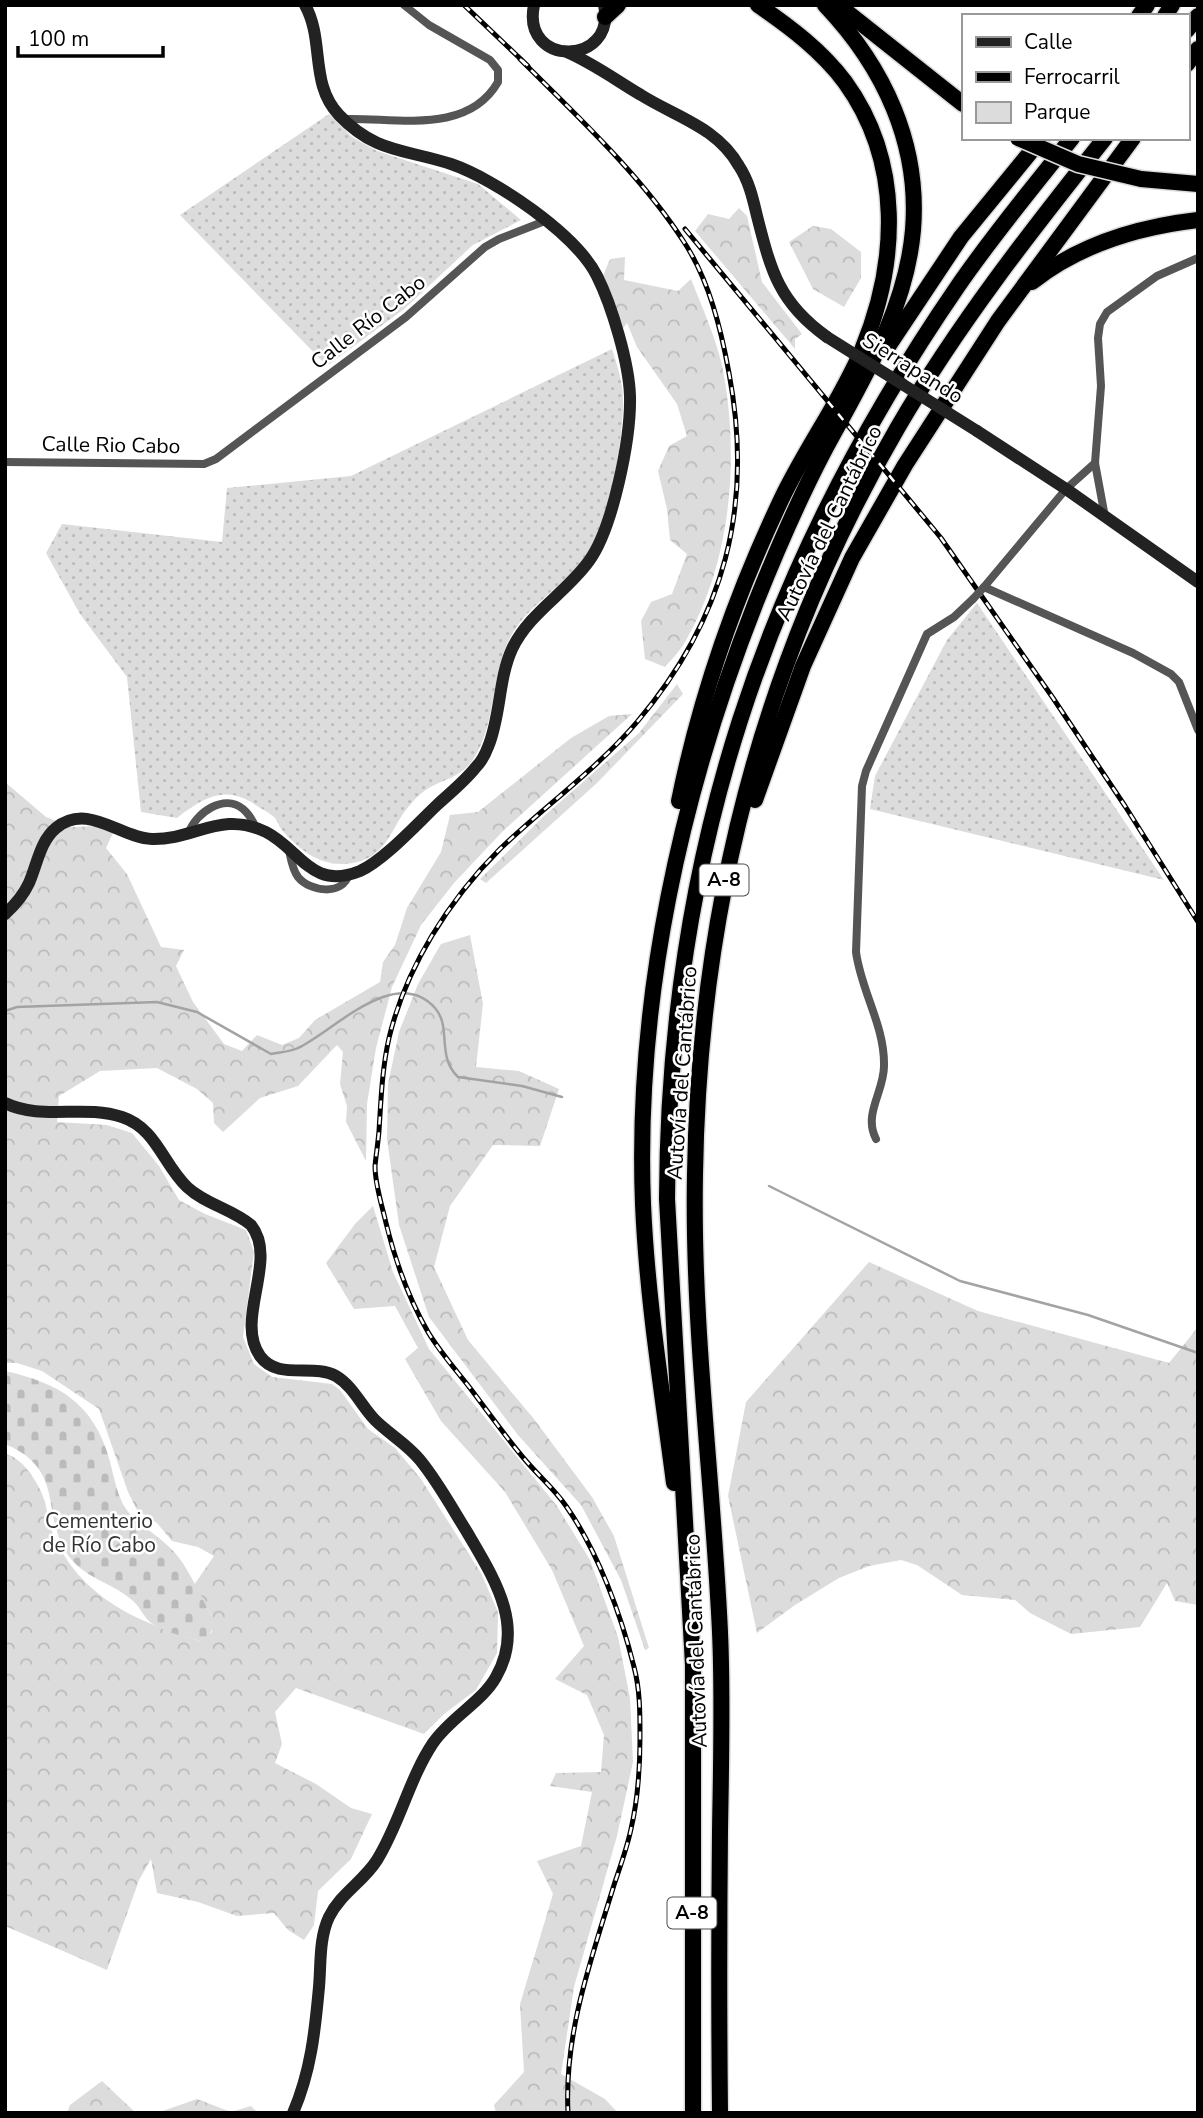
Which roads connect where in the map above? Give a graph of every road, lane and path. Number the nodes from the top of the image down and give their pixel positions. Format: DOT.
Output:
graph roads {
  1 [pos="305,5"];
  2 [pos="404,5"];
  3 [pos="534,5"];
  4 [pos="618,5"];
  5 [pos="758,5"];
  6 [pos="825,5"];
  7 [pos="838,5"];
  8 [pos="605,11"];
  9 [pos="598,38"];
  10 [pos="567,52"];
  11 [pos="608,72"];
  12 [pos="962,103"];
  13 [pos="343,119"];
  14 [pos="1023,140"];
  15 [pos="1040,140"];
  16 [pos="1070,140"];
  17 [pos="1103,140"];
  18 [pos="1132,140"];
  19 [pos="1198,184"];
  20 [pos="1198,220"];
  21 [pos="545,221"];
  22 [pos="1198,258"];
  23 [pos="998,321"];
  24 [pos="846,412"];
  25 [pos="216,459"];
  26 [pos="5,461"];
  27 [pos="1095,463"];
  28 [pos="1066,489"];
  29 [pos="1105,517"];
  30 [pos="1198,582"];
  31 [pos="984,587"];
  32 [pos="1198,730"];
  33 [pos="256,828"];
  34 [pos="189,832"];
  35 [pos="5,914"];
  36 [pos="697,1101"];
  37 [pos="5,1102"];
  38 [pos="876,1139"];
  39 [pos="643,1140"];
  40 [pos="694,1712"];
  41 [pos="293,2113"];
  42 [pos="693,2113"];
  43 [pos="720,2113"];
  1 -- 13 [label="street"];
  2 -- 13 [label="street"];
  3 -- 10 [label="street, Sierrapando"];
  4 -- 8 [label="highway"];
  5 -- 39 [label="highway"];
  6 -- 24 [label="highway"];
  7 -- 12 [label="highway"];
  8 -- 9 [label="street"];
  9 -- 10 [label="street"];
  9 -- 11 [label="street"];
  10 -- 11 [label="street, Sierrapando"];
  11 -- 28 [label="street, Sierrapando, bridge"];
  13 -- 21 [label="street"];
  14 -- 19 [label="highway, bridge"];
  15 -- 24 [label="highway"];
  16 -- 40 [label="highway, Autovía del Cantábrico / A-8"];
  17 -- 36 [label="highway, Autovía del Cantábrico / A-8"];
  18 -- 23 [label="highway"];
  20 -- 23 [label="highway"];
  21 -- 25 [label="street, Calle Río Cabo"];
  21 -- 33 [label="street"];
  22 -- 27 [label="street"];
  23 -- 36 [label="highway"];
  24 -- 39 [label="highway"];
  25 -- 26 [label="street, Calle Rio Cabo"];
  27 -- 28 [label="street"];
  27 -- 29 [label="street"];
  28 -- 29 [label="street, Sierrapando"];
  28 -- 31 [label="street"];
  29 -- 30 [label="street, Sierrapando"];
  31 -- 32 [label="street"];
  31 -- 38 [label="street, bridge"];
  33 -- 34 [label="street"];
  33 -- 34 [label="street"];
  34 -- 35 [label="street"];
  36 -- 43 [label="highway, Autovía del Cantábrico / A-8"];
  37 -- 41 [label="street"];
  39 -- 40 [label="highway"];
  40 -- 42 [label="highway, Autovía del Cantábrico / A-8"];
}
